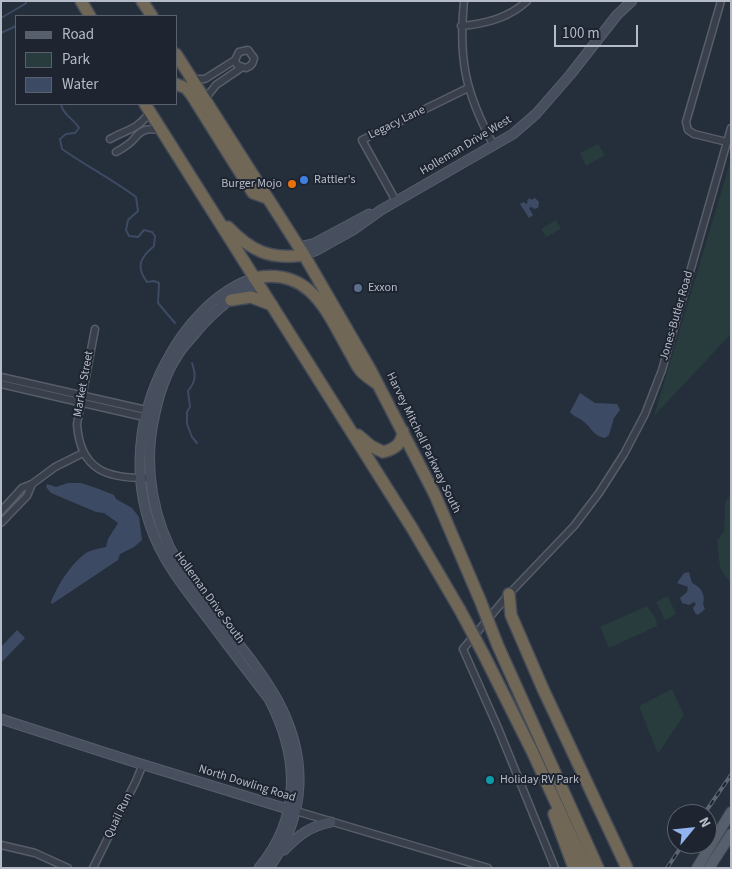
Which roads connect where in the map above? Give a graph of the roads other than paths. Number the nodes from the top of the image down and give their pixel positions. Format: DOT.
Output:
graph roads {
  1 [pos="81,1"];
  2 [pos="142,1"];
  3 [pos="464,1"];
  4 [pos="527,1"];
  5 [pos="632,1"];
  6 [pos="721,1"];
  7 [pos="89,15"];
  8 [pos="151,15"];
  9 [pos="461,26"];
  10 [pos="178,57"];
  11 [pos="235,60"];
  12 [pos="241,68"];
  13 [pos="192,79"];
  14 [pos="178,85"];
  15 [pos="468,88"];
  16 [pos="205,99"];
  17 [pos="148,106"];
  18 [pos="731,128"];
  19 [pos="162,130"];
  20 [pos="110,139"];
  21 [pos="727,142"];
  22 [pos="494,146"];
  23 [pos="116,152"];
  24 [pos="267,198"];
  25 [pos="396,202"];
  26 [pos="211,209"];
  27 [pos="301,251"];
  28 [pos="257,282"];
  29 [pos="231,300"];
  30 [pos="272,305"];
  31 [pos="95,329"];
  32 [pos="1,377"];
  33 [pos="1,384"];
  34 [pos="380,386"];
  35 [pos="54,392"];
  36 [pos="82,398"];
  37 [pos="145,413"];
  38 [pos="346,423"];
  39 [pos="403,431"];
  40 [pos="83,453"];
  41 [pos="146,478"];
  42 [pos="32,484"];
  43 [pos="1,511"];
  44 [pos="1,523"];
  45 [pos="509,594"];
  46 [pos="1,718"];
  47 [pos="532,751"];
  48 [pos="143,764"];
  49 [pos="293,811"];
  50 [pos="731,812"];
  51 [pos="331,822"];
  52 [pos="731,834"];
  53 [pos="1,845"];
  54 [pos="271,864"];
  55 [pos="68,868"];
  56 [pos="93,868"];
  57 [pos="259,868"];
  58 [pos="488,868"];
  59 [pos="556,868"];
  60 [pos="574,868"];
  61 [pos="586,868"];
  62 [pos="598,868"];
  63 [pos="627,868"];
  64 [pos="697,868"];
  65 [pos="709,868"];
  1 -- 7 [label="highway"];
  2 -- 8 [label="highway"];
  3 -- 9 [label="street"];
  4 -- 9 [label="street"];
  5 -- 22 [label="street, Holleman Drive West"];
  6 -- 21 [label="street"];
  9 -- 15 [label="street"];
  10 -- 13 [label="highway, Harvey Mitchell Parkway South"];
  11 -- 12 [label="street"];
  11 -- 12 [label="street"];
  11 -- 13 [label="street"];
  12 -- 16 [label="street"];
  13 -- 16 [label="highway, Harvey Mitchell Parkway South"];
  14 -- 24 [label="highway"];
  15 -- 22 [label="street"];
  15 -- 25 [label="street, Legacy Lane"];
  16 -- 24 [label="highway, Harvey Mitchell Parkway South"];
  17 -- 19 [label="highway"];
  17 -- 20 [label="street"];
  18 -- 21 [label="street, Jones-Butler Road"];
  19 -- 23 [label="street"];
  19 -- 26 [label="highway"];
  21 -- 45 [label="street, Jones-Butler Road"];
  22 -- 25 [label="street, Holleman Drive West"];
  24 -- 27 [label="highway, Harvey Mitchell Parkway South"];
  25 -- 27 [label="street, Holleman Drive West"];
  26 -- 27 [label="highway"];
  26 -- 28 [label="highway"];
  27 -- 34 [label="highway, Harvey Mitchell Parkway South"];
  28 -- 29 [label="street, Holleman Drive South"];
  28 -- 30 [label="highway"];
  28 -- 34 [label="highway"];
  28 -- 37 [label="street, Holleman Drive South"];
  29 -- 30 [label="highway"];
  29 -- 41 [label="street, Holleman Drive South"];
  30 -- 38 [label="highway"];
  31 -- 36 [label="street, Market Street"];
  32 -- 35 [label="street"];
  33 -- 35 [label="street"];
  34 -- 39 [label="highway, Harvey Mitchell Parkway South"];
  35 -- 36 [label="street"];
  36 -- 37 [label="street"];
  36 -- 40 [label="street, Market Street"];
  37 -- 41 [label="street, Holleman Drive South"];
  38 -- 39 [label="highway"];
  38 -- 47 [label="highway, bridge"];
  39 -- 62 [label="highway, Harvey Mitchell Parkway South, bridge"];
  40 -- 41 [label="street"];
  40 -- 42 [label="street"];
  41 -- 49 [label="street, Holleman Drive South"];
  42 -- 43 [label="street"];
  42 -- 44 [label="street"];
  45 -- 59 [label="street, Jones-Butler Road"];
  45 -- 63 [label="highway"];
  46 -- 48 [label="street, North Dowling Road"];
  47 -- 60 [label="highway"];
  47 -- 61 [label="highway"];
  48 -- 49 [label="street, North Dowling Road"];
  48 -- 56 [label="street, Quail Run"];
  49 -- 51 [label="street, North Dowling Road"];
  49 -- 54 [label="street, Holleman Drive South"];
  49 -- 57 [label="street, Holleman Drive South"];
  50 -- 64 [label="main road"];
  51 -- 54 [label="street"];
  51 -- 58 [label="street, North Dowling Road"];
  52 -- 65 [label="main road"];
  53 -- 55 [label="street"];
}
